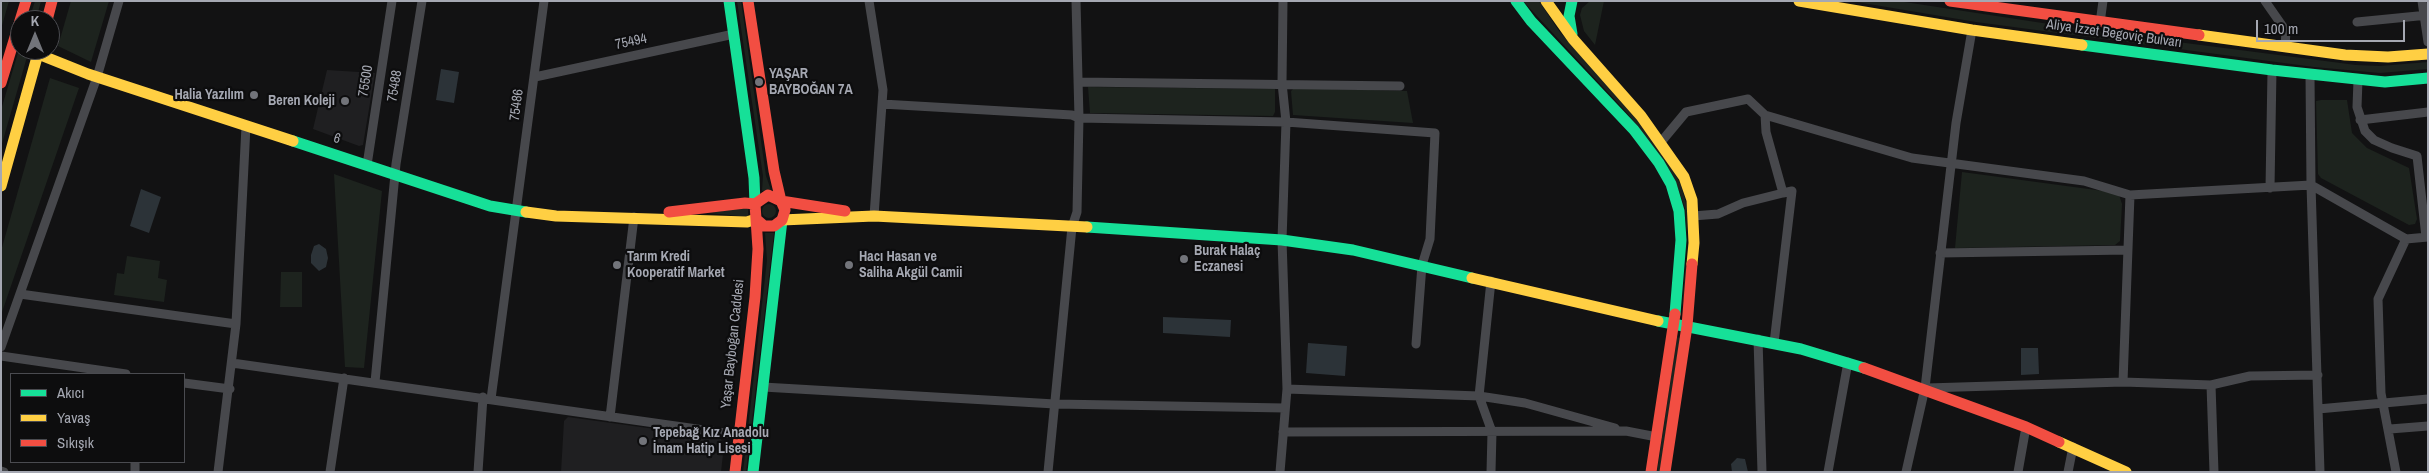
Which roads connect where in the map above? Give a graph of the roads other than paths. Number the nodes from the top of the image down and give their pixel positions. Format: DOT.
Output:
graph roads {
  1 [pos="24,1"];
  2 [pos="119,1"];
  3 [pos="392,1"];
  4 [pos="422,1"];
  5 [pos="544,1"];
  6 [pos="729,1"];
  7 [pos="748,1"];
  8 [pos="869,1"];
  9 [pos="1076,1"];
  10 [pos="1283,1"];
  11 [pos="1516,1"];
  12 [pos="1546,1"];
  13 [pos="1572,1"];
  14 [pos="1799,1"];
  15 [pos="1950,1"];
  16 [pos="2102,1"];
  17 [pos="2265,1"];
  18 [pos="2422,1"];
  19 [pos="1954,2"];
  20 [pos="2426,15"];
  21 [pos="2358,22"];
  22 [pos="2100,23"];
  23 [pos="1972,30"];
  24 [pos="734,34"];
  25 [pos="1573,39"];
  26 [pos="2428,42"];
  27 [pos="2285,47"];
  28 [pos="2428,54"];
  29 [pos="36,60"];
  30 [pos="59,60"];
  31 [pos="2272,70"];
  32 [pos="2310,75"];
  33 [pos="97,77"];
  34 [pos="535,77"];
  35 [pos="2428,78"];
  36 [pos="2358,80"];
  37 [pos="1078,82"];
  38 [pos="1,83"];
  39 [pos="1282,83"];
  40 [pos="1400,86"];
  41 [pos="882,104"];
  42 [pos="2428,112"];
  43 [pos="1765,115"];
  44 [pos="1079,118"];
  45 [pos="2360,120"];
  46 [pos="1286,122"];
  47 [pos="246,126"];
  48 [pos="1661,142"];
  49 [pos="1951,163"];
  50 [pos="367,165"];
  51 [pos="397,175"];
  52 [pos="1,186"];
  53 [pos="2311,186"];
  54 [pos="2270,188"];
  55 [pos="1782,193"];
  56 [pos="2130,195"];
  57 [pos="781,201"];
  58 [pos="755,204"];
  59 [pos="518,211"];
  60 [pos="874,216"];
  61 [pos="1693,216"];
  62 [pos="634,217"];
  63 [pos="756,219"];
  64 [pos="782,220"];
  65 [pos="1072,227"];
  66 [pos="2427,237"];
  67 [pos="2406,238"];
  68 [pos="1282,240"];
  69 [pos="2128,250"];
  70 [pos="1940,253"];
  71 [pos="1422,265"];
  72 [pos="1491,281"];
  73 [pos="20,294"];
  74 [pos="236,324"];
  75 [pos="1674,325"];
  76 [pos="1687,326"];
  77 [pos="1758,339"];
  78 [pos="1774,343"];
  79 [pos="1416,344"];
  80 [pos="1,346"];
  81 [pos="1,356"];
  82 [pos="1848,362"];
  83 [pos="232,363"];
  84 [pos="119,373"];
  85 [pos="2318,375"];
  86 [pos="344,378"];
  87 [pos="375,382"];
  88 [pos="2123,382"];
  89 [pos="185,383"];
  90 [pos="2211,384"];
  91 [pos="763,386"];
  92 [pos="1925,388"];
  93 [pos="230,389"];
  94 [pos="1287,389"];
  95 [pos="1478,396"];
  96 [pos="487,398"];
  97 [pos="2428,399"];
  98 [pos="2383,402"];
  99 [pos="1055,404"];
  100 [pos="1285,408"];
  101 [pos="2318,409"];
  102 [pos="610,417"];
  103 [pos="2428,426"];
  104 [pos="2026,427"];
  105 [pos="2390,429"];
  106 [pos="1626,431"];
  107 [pos="1283,432"];
  108 [pos="1492,432"];
  109 [pos="739,435"];
  110 [pos="1656,437"];
  111 [pos="2073,448"];
  112 [pos="2114,469"];
  113 [pos="218,472"];
  114 [pos="330,472"];
  115 [pos="478,472"];
  116 [pos="735,472"];
  117 [pos="754,472"];
  118 [pos="1048,472"];
  119 [pos="1280,472"];
  120 [pos="1491,472"];
  121 [pos="1651,472"];
  122 [pos="1665,472"];
  123 [pos="1762,472"];
  124 [pos="1828,472"];
  125 [pos="1906,472"];
  126 [pos="2018,472"];
  127 [pos="2068,472"];
  128 [pos="2126,472"];
  129 [pos="2214,472"];
  130 [pos="2320,472"];
  131 [pos="2396,472"];
  1 -- 38 [label="main road"];
  2 -- 33 [label="street"];
  3 -- 50 [label="street, 75500"];
  4 -- 51 [label="street, 75488"];
  5 -- 34 [label="street, 75486"];
  6 -- 24 [label="main road"];
  7 -- 57 [label="main road"];
  8 -- 41 [label="street"];
  9 -- 37 [label="street"];
  10 -- 39 [label="street"];
  11 -- 75 [label="main road"];
  12 -- 25 [label="main road"];
  13 -- 25 [label="main road"];
  14 -- 23 [label="main road, Aliya İzzet Begoviç Bulvarı"];
  15 -- 19 [label="main road, Aliya İzzet Begoviç Bulvarı"];
  16 -- 22 [label="street"];
  17 -- 27 [label="street"];
  18 -- 20 [label="street"];
  19 -- 22 [label="main road, Aliya İzzet Begoviç Bulvarı"];
  20 -- 21 [label="street"];
  20 -- 26 [label="street"];
  22 -- 27 [label="main road, Aliya İzzet Begoviç Bulvarı"];
  23 -- 31 [label="main road, Aliya İzzet Begoviç Bulvarı"];
  23 -- 49 [label="street"];
  24 -- 34 [label="street, 75494"];
  24 -- 58 [label="main road"];
  25 -- 48 [label="main road"];
  27 -- 28 [label="main road, Aliya İzzet Begoviç Bulvarı"];
  29 -- 52 [label="main road"];
  30 -- 33 [label="main road, 6"];
  31 -- 32 [label="main road, Aliya İzzet Begoviç Bulvarı"];
  31 -- 54 [label="street"];
  32 -- 36 [label="main road, Aliya İzzet Begoviç Bulvarı"];
  32 -- 53 [label="street"];
  33 -- 47 [label="main road, 6"];
  33 -- 73 [label="street"];
  34 -- 59 [label="street, 75486"];
  35 -- 36 [label="main road, Aliya İzzet Begoviç Bulvarı"];
  36 -- 45 [label="street"];
  37 -- 39 [label="street"];
  37 -- 44 [label="street"];
  39 -- 40 [label="street"];
  39 -- 46 [label="street"];
  41 -- 44 [label="street"];
  41 -- 60 [label="street"];
  42 -- 45 [label="street"];
  43 -- 48 [label="street"];
  43 -- 49 [label="street"];
  43 -- 55 [label="street"];
  44 -- 46 [label="street"];
  44 -- 65 [label="street"];
  45 -- 66 [label="street"];
  46 -- 68 [label="street"];
  46 -- 71 [label="street"];
  47 -- 50 [label="main road, 6"];
  47 -- 74 [label="street"];
  48 -- 61 [label="main road"];
  49 -- 56 [label="street"];
  49 -- 70 [label="street"];
  50 -- 51 [label="main road, 6"];
  51 -- 59 [label="main road, 6"];
  51 -- 87 [label="street, 75488"];
  53 -- 54 [label="street"];
  53 -- 67 [label="street"];
  53 -- 85 [label="street"];
  54 -- 56 [label="street"];
  55 -- 61 [label="street"];
  55 -- 78 [label="street"];
  56 -- 69 [label="street"];
  57 -- 58 [label="main road"];
  57 -- 60 [label="main road"];
  57 -- 64 [label="main road"];
  58 -- 62 [label="main road"];
  58 -- 63 [label="main road"];
  59 -- 62 [label="main road, 6"];
  59 -- 96 [label="street, 75486"];
  60 -- 64 [label="main road"];
  60 -- 65 [label="main road"];
  61 -- 76 [label="main road"];
  62 -- 63 [label="main road"];
  62 -- 102 [label="street"];
  63 -- 64 [label="main road"];
  63 -- 109 [label="main road, Yaşar Bayboğan Caddesi"];
  64 -- 91 [label="main road"];
  65 -- 68 [label="main road"];
  65 -- 99 [label="street"];
  66 -- 67 [label="street"];
  67 -- 98 [label="street"];
  68 -- 71 [label="main road"];
  68 -- 94 [label="street"];
  69 -- 70 [label="street"];
  69 -- 88 [label="street"];
  70 -- 92 [label="street"];
  71 -- 72 [label="main road"];
  71 -- 79 [label="street"];
  72 -- 75 [label="main road"];
  72 -- 95 [label="street"];
  73 -- 74 [label="street"];
  73 -- 80 [label="street"];
  74 -- 83 [label="street"];
  75 -- 76 [label="main road"];
  75 -- 110 [label="main road"];
  76 -- 77 [label="main road"];
  76 -- 122 [label="main road"];
  77 -- 78 [label="main road"];
  77 -- 123 [label="street"];
  78 -- 82 [label="main road"];
  81 -- 84 [label="street"];
  82 -- 92 [label="main road"];
  82 -- 124 [label="street"];
  83 -- 86 [label="street"];
  83 -- 93 [label="street"];
  85 -- 90 [label="street"];
  85 -- 101 [label="street"];
  86 -- 87 [label="street"];
  86 -- 114 [label="street"];
  87 -- 96 [label="street"];
  88 -- 90 [label="street"];
  88 -- 92 [label="street"];
  89 -- 93 [label="street"];
  90 -- 129 [label="street"];
  91 -- 99 [label="street"];
  91 -- 117 [label="main road"];
  92 -- 104 [label="main road"];
  92 -- 125 [label="street"];
  93 -- 113 [label="street"];
  94 -- 95 [label="street"];
  94 -- 100 [label="street"];
  95 -- 106 [label="street"];
  95 -- 108 [label="street"];
  96 -- 102 [label="street"];
  96 -- 115 [label="street, 75486"];
  97 -- 98 [label="street"];
  98 -- 101 [label="street"];
  98 -- 105 [label="street"];
  99 -- 100 [label="street"];
  99 -- 118 [label="street"];
  100 -- 107 [label="street"];
  101 -- 130 [label="street"];
  102 -- 109 [label="street"];
  103 -- 105 [label="street"];
  104 -- 111 [label="main road"];
  104 -- 126 [label="street"];
  105 -- 131 [label="street"];
  106 -- 108 [label="street"];
  106 -- 110 [label="street"];
  107 -- 108 [label="street"];
  107 -- 119 [label="street"];
  108 -- 120 [label="street"];
  109 -- 116 [label="main road, Yaşar Bayboğan Caddesi"];
  110 -- 121 [label="main road"];
  111 -- 112 [label="main road"];
  111 -- 127 [label="street"];
  112 -- 128 [label="main road"];
}
